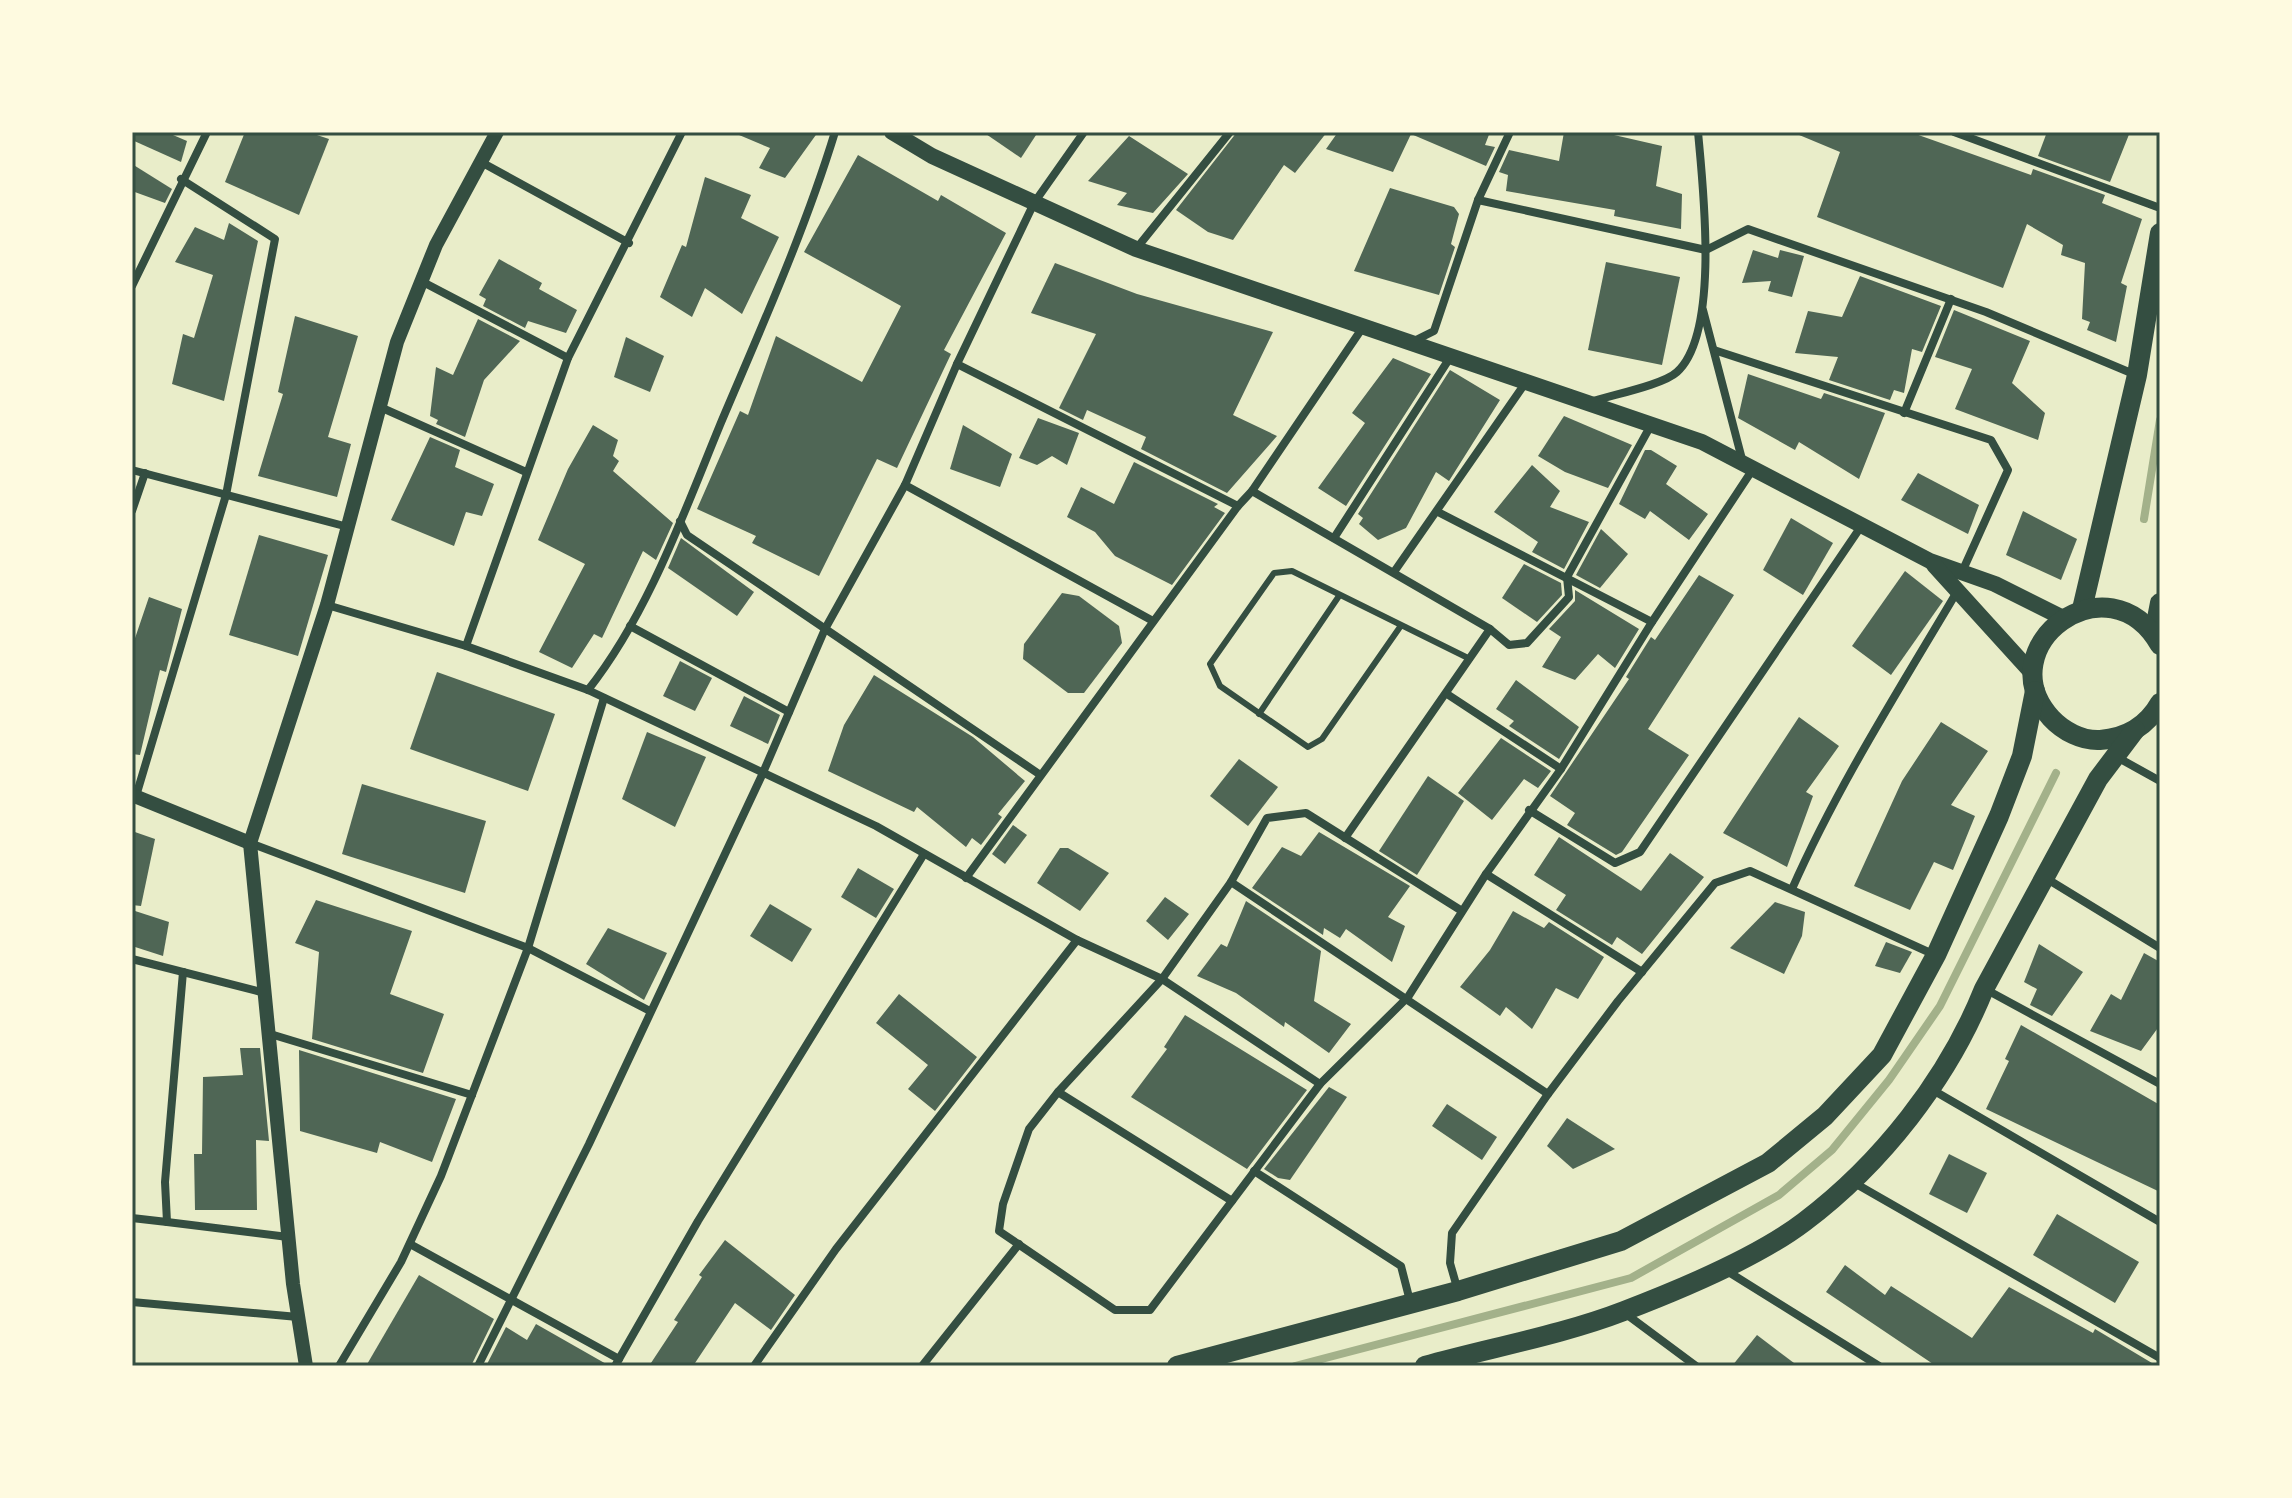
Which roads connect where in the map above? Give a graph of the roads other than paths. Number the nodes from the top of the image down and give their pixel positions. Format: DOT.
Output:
graph roads {
  1 [pos="207,132"];
  2 [pos="497,132"];
  3 [pos="682,132"];
  4 [pos="835,132"];
  5 [pos="892,132"];
  6 [pos="1084,132"];
  7 [pos="1230,132"];
  8 [pos="1510,132"];
  9 [pos="1698,132"];
  10 [pos="1954,132"];
  11 [pos="481,162"];
  12 [pos="181,179"];
  13 [pos="1478,200"];
  14 [pos="1034,203"];
  15 [pos="2160,208"];
  16 [pos="2160,233"];
  17 [pos="629,243"];
  18 [pos="1136,249"];
  19 [pos="1706,250"];
  20 [pos="421,281"];
  21 [pos="132,286"];
  22 [pos="1951,299"];
  23 [pos="1702,306"];
  24 [pos="1364,325"];
  25 [pos="1412,342"];
  26 [pos="1714,350"];
  27 [pos="1452,356"];
  28 [pos="568,358"];
  29 [pos="957,364"];
  30 [pos="2137,375"];
  31 [pos="1526,381"];
  32 [pos="1588,403"];
  33 [pos="380,407"];
  34 [pos="1904,413"];
  35 [pos="1651,425"];
  36 [pos="1748,467"];
  37 [pos="132,470"];
  38 [pos="526,472"];
  39 [pos="145,473"];
  40 [pos="905,485"];
  41 [pos="1252,491"];
  42 [pos="226,495"];
  43 [pos="1238,506"];
  44 [pos="132,511"];
  45 [pos="1438,512"];
  46 [pos="680,521"];
  47 [pos="1862,525"];
  48 [pos="348,527"];
  49 [pos="1334,538"];
  50 [pos="1930,561"];
  51 [pos="1394,572"];
  52 [pos="1962,572"];
  53 [pos="1567,577"];
  54 [pos="1958,590"];
  55 [pos="1339,596"];
  56 [pos="2160,603"];
  57 [pos="327,605"];
  58 [pos="2082,609"];
  59 [pos="2063,618"];
  60 [pos="1153,621"];
  61 [pos="1652,622"];
  62 [pos="630,626"];
  63 [pos="1400,627"];
  64 [pos="825,629"];
  65 [pos="1490,629"];
  66 [pos="2157,639"];
  67 [pos="466,646"];
  68 [pos="1470,659"];
  69 [pos="2034,682"];
  70 [pos="588,690"];
  71 [pos="1447,694"];
  72 [pos="604,698"];
  73 [pos="2160,703"];
  74 [pos="789,712"];
  75 [pos="1259,714"];
  76 [pos="2147,723"];
  77 [pos="2114,755"];
  78 [pos="1561,769"];
  79 [pos="1039,774"];
  80 [pos="762,775"];
  81 [pos="2160,781"];
  82 [pos="134,795"];
  83 [pos="1529,810"];
  84 [pos="1345,838"];
  85 [pos="250,843"];
  86 [pos="924,854"];
  87 [pos="1486,874"];
  88 [pos="2043,877"];
  89 [pos="966,878"];
  90 [pos="1231,882"];
  91 [pos="1792,889"];
  92 [pos="1462,911"];
  93 [pos="1077,940"];
  94 [pos="528,948"];
  95 [pos="2160,948"];
  96 [pos="1936,955"];
  97 [pos="132,959"];
  98 [pos="183,972"];
  99 [pos="1642,972"];
  100 [pos="1162,979"];
  101 [pos="1984,989"];
  102 [pos="265,993"];
  103 [pos="1408,997"];
  104 [pos="650,1011"];
  105 [pos="267,1033"];
  106 [pos="1320,1084"];
  107 [pos="2160,1084"];
  108 [pos="1930,1089"];
  109 [pos="1058,1092"];
  110 [pos="1548,1094"];
  111 [pos="472,1095"];
  112 [pos="1254,1171"];
  113 [pos="1851,1181"];
  114 [pos="1232,1201"];
  115 [pos="132,1218"];
  116 [pos="167,1222"];
  117 [pos="2160,1222"];
  118 [pos="288,1237"];
  119 [pos="410,1244"];
  120 [pos="1019,1244"];
  121 [pos="1721,1267"];
  122 [pos="1458,1291"];
  123 [pos="514,1301"];
  124 [pos="132,1302"];
  125 [pos="1410,1304"];
  126 [pos="1623,1312"];
  127 [pos="298,1317"];
  128 [pos="2160,1358"];
  129 [pos="617,1362"];
  130 [pos="306,1366"];
  131 [pos="339,1366"];
  132 [pos="478,1366"];
  133 [pos="754,1366"];
  134 [pos="922,1366"];
  135 [pos="1177,1366"];
  136 [pos="1425,1366"];
  137 [pos="1696,1366"];
  138 [pos="1879,1366"];
  1 -- 12 [label="street"];
  2 -- 11 [label="street"];
  3 -- 17 [label="street"];
  4 -- 46 [label="street"];
  5 -- 14 [label="main road"];
  6 -- 14 [label="street"];
  7 -- 18 [label="street"];
  8 -- 13 [label="street"];
  9 -- 19 [label="street"];
  10 -- 15 [label="street"];
  11 -- 17 [label="street"];
  11 -- 20 [label="street"];
  12 -- 21 [label="street"];
  12 -- 42 [label="street"];
  13 -- 19 [label="street"];
  13 -- 25 [label="street"];
  14 -- 18 [label="main road"];
  14 -- 29 [label="street"];
  16 -- 30 [label="main road"];
  17 -- 28 [label="street"];
  18 -- 24 [label="main road"];
  19 -- 22 [label="street"];
  19 -- 23 [label="street"];
  20 -- 28 [label="street"];
  20 -- 33 [label="street"];
  22 -- 30 [label="street"];
  22 -- 34 [label="street"];
  23 -- 26 [label="street"];
  23 -- 32 [label="street"];
  24 -- 25 [label="main road"];
  24 -- 41 [label="street"];
  25 -- 27 [label="main road"];
  26 -- 34 [label="street"];
  26 -- 36 [label="street"];
  27 -- 31 [label="main road"];
  27 -- 49 [label="street"];
  28 -- 38 [label="street"];
  29 -- 40 [label="street"];
  29 -- 43 [label="street"];
  30 -- 58 [label="main road"];
  31 -- 32 [label="main road"];
  31 -- 45 [label="street"];
  32 -- 35 [label="main road"];
  33 -- 38 [label="street"];
  33 -- 48 [label="street"];
  34 -- 52 [label="street"];
  35 -- 36 [label="main road"];
  35 -- 53 [label="street"];
  36 -- 47 [label="main road"];
  36 -- 61 [label="street"];
  37 -- 39 [label="street"];
  38 -- 67 [label="street"];
  39 -- 42 [label="street"];
  39 -- 44 [label="street"];
  40 -- 60 [label="street"];
  40 -- 64 [label="street"];
  41 -- 43 [label="street"];
  41 -- 49 [label="street"];
  42 -- 48 [label="street"];
  42 -- 82 [label="street"];
  43 -- 60 [label="street"];
  45 -- 51 [label="street"];
  45 -- 53 [label="street"];
  46 -- 62 [label="street"];
  46 -- 64 [label="street"];
  47 -- 50 [label="main road"];
  47 -- 83 [label="street"];
  48 -- 57 [label="street"];
  49 -- 51 [label="street"];
  50 -- 52 [label="main road"];
  50 -- 54 [label="main road"];
  51 -- 65 [label="street"];
  52 -- 59 [label="main road"];
  53 -- 61 [label="street"];
  53 -- 65 [label="street"];
  54 -- 69 [label="main road"];
  54 -- 91 [label="street"];
  55 -- 63 [label="lane"];
  55 -- 75 [label="lane"];
  55 -- 75 [label="lane"];
  56 -- 66 [label="main road"];
  57 -- 67 [label="street"];
  57 -- 85 [label="street"];
  58 -- 59 [label="main road"];
  58 -- 66 [label="main road"];
  59 -- 69 [label="main road"];
  60 -- 79 [label="street"];
  61 -- 78 [label="street"];
  62 -- 70 [label="street"];
  62 -- 74 [label="street"];
  63 -- 68 [label="lane"];
  63 -- 75 [label="lane"];
  64 -- 74 [label="street"];
  64 -- 79 [label="street"];
  65 -- 68 [label="street"];
  67 -- 70 [label="street"];
  68 -- 71 [label="street"];
  69 -- 76 [label="main road"];
  69 -- 96 [label="main road"];
  70 -- 72 [label="street"];
  71 -- 78 [label="street"];
  71 -- 84 [label="street"];
  72 -- 80 [label="street"];
  72 -- 94 [label="street"];
  73 -- 76 [label="main road"];
  74 -- 80 [label="street"];
  76 -- 77 [label="main road"];
  77 -- 81 [label="street"];
  77 -- 88 [label="main road"];
  78 -- 83 [label="street"];
  79 -- 89 [label="street"];
  80 -- 86 [label="street"];
  80 -- 104 [label="street"];
  82 -- 85 [label="street"];
  83 -- 87 [label="street"];
  84 -- 90 [label="street"];
  84 -- 92 [label="street"];
  85 -- 94 [label="street"];
  85 -- 102 [label="street"];
  86 -- 89 [label="street"];
  86 -- 129 [label="street"];
  87 -- 92 [label="street"];
  87 -- 99 [label="street"];
  88 -- 95 [label="street"];
  88 -- 101 [label="main road"];
  89 -- 93 [label="street"];
  90 -- 100 [label="street"];
  90 -- 103 [label="street"];
  91 -- 96 [label="street"];
  91 -- 99 [label="street"];
  92 -- 103 [label="street"];
  93 -- 100 [label="street"];
  93 -- 133 [label="street"];
  94 -- 104 [label="street"];
  94 -- 111 [label="street"];
  96 -- 122 [label="main road"];
  97 -- 98 [label="street"];
  98 -- 102 [label="street"];
  98 -- 116 [label="street"];
  99 -- 110 [label="street"];
  100 -- 106 [label="street"];
  100 -- 109 [label="street"];
  101 -- 107 [label="street"];
  101 -- 108 [label="main road"];
  102 -- 105 [label="street"];
  103 -- 106 [label="street"];
  103 -- 110 [label="street"];
  104 -- 123 [label="street"];
  105 -- 111 [label="street"];
  105 -- 118 [label="street"];
  106 -- 112 [label="street"];
  108 -- 113 [label="main road"];
  108 -- 117 [label="street"];
  109 -- 114 [label="street"];
  109 -- 120 [label="street"];
  110 -- 122 [label="street"];
  111 -- 119 [label="street"];
  112 -- 114 [label="street"];
  112 -- 125 [label="street"];
  113 -- 121 [label="main road"];
  113 -- 128 [label="street"];
  114 -- 120 [label="street"];
  115 -- 116 [label="street"];
  116 -- 118 [label="street"];
  118 -- 127 [label="street"];
  119 -- 123 [label="street"];
  119 -- 131 [label="street"];
  120 -- 134 [label="street"];
  121 -- 126 [label="main road"];
  121 -- 138 [label="street"];
  122 -- 125 [label="main road"];
  123 -- 129 [label="street"];
  123 -- 132 [label="street"];
  124 -- 127 [label="street"];
  125 -- 135 [label="main road"];
  126 -- 136 [label="main road"];
  126 -- 137 [label="street"];
  127 -- 130 [label="street"];
}
